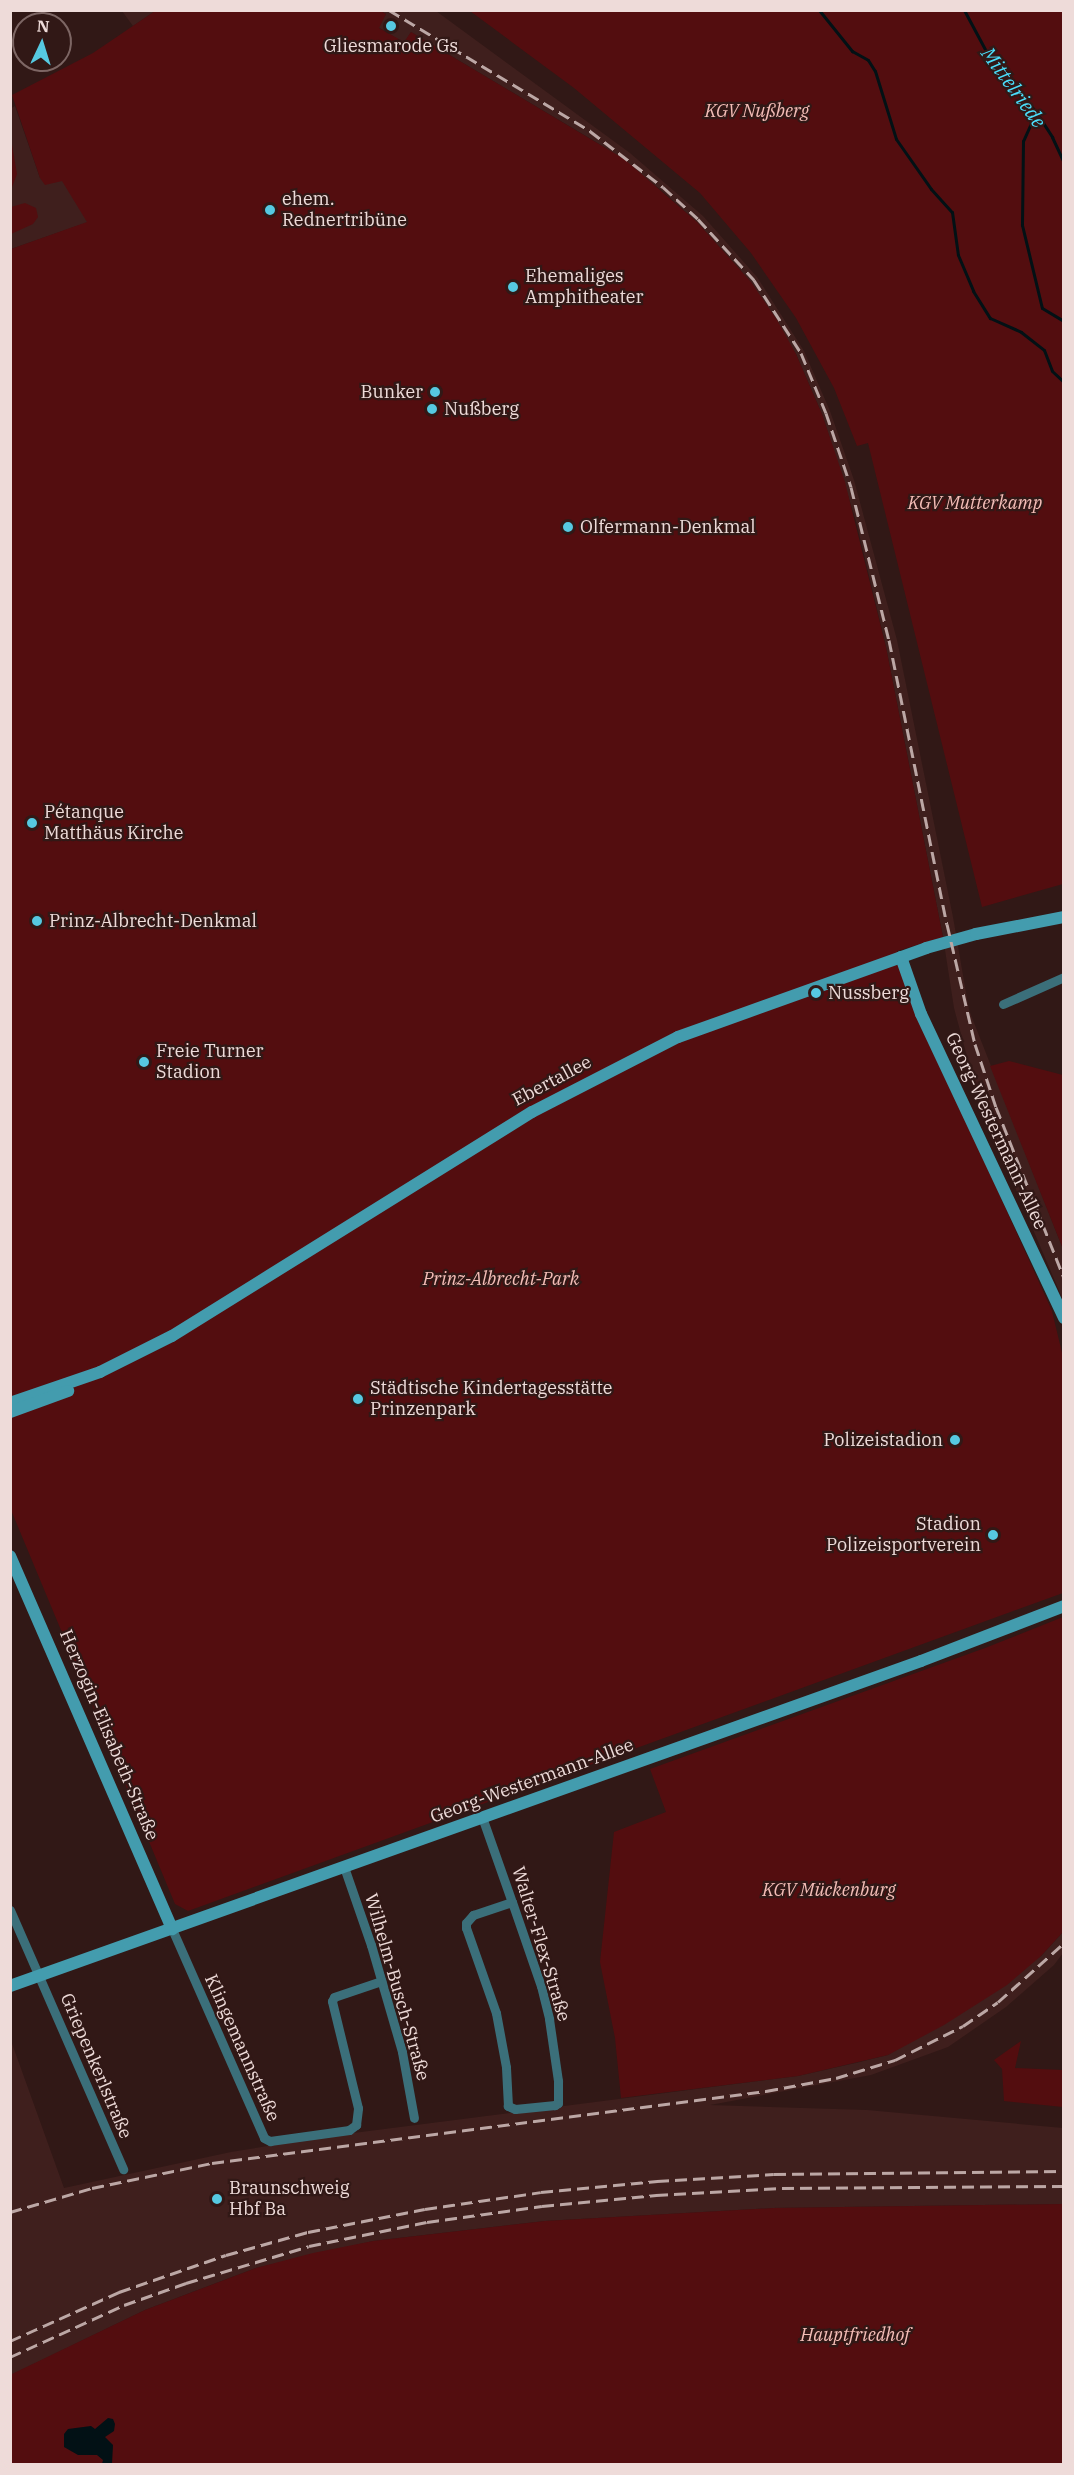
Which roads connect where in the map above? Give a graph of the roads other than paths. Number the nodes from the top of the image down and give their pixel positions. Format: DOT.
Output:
graph roads {
  1 [pos="1064,917"];
  2 [pos="901,957"];
  3 [pos="1064,977"];
  4 [pos="1003,1004"];
  5 [pos="1064,1318"];
  6 [pos="100,1372"];
  7 [pos="10,1402"];
  8 [pos="10,1412"];
  9 [pos="10,1556"];
  10 [pos="1064,1606"];
  11 [pos="482,1817"];
  12 [pos="344,1868"];
  13 [pos="512,1902"];
  14 [pos="10,1910"];
  15 [pos="172,1929"];
  16 [pos="39,1976"];
  17 [pos="381,1981"];
  18 [pos="10,1986"];
  19 [pos="414,2118"];
  20 [pos="123,2169"];
  1 -- 2 [label="street, Ebertallee"];
  2 -- 5 [label="street, Georg-Westermann-Allee"];
  2 -- 6 [label="street, Ebertallee"];
  3 -- 4 [label="street"];
  6 -- 7 [label="street, Ebertallee"];
  6 -- 8 [label="street, Ebertallee"];
  9 -- 15 [label="street, Herzogin-Elisabeth-Straße"];
  10 -- 11 [label="street, Georg-Westermann-Allee"];
  11 -- 12 [label="street, Georg-Westermann-Allee"];
  11 -- 13 [label="street, Walter-Flex-Straße"];
  12 -- 15 [label="street, Georg-Westermann-Allee"];
  12 -- 17 [label="street, Wilhelm-Busch-Straße"];
  13 -- 13 [label="street, Walter-Flex-Straße"];
  14 -- 16 [label="street, Griepenkerlstraße"];
  15 -- 16 [label="street, Georg-Westermann-Allee"];
  15 -- 17 [label="street, Klingemannstraße"];
  16 -- 18 [label="street, Georg-Westermann-Allee"];
  16 -- 20 [label="street, Griepenkerlstraße"];
  17 -- 19 [label="street, Wilhelm-Busch-Straße"];
}
